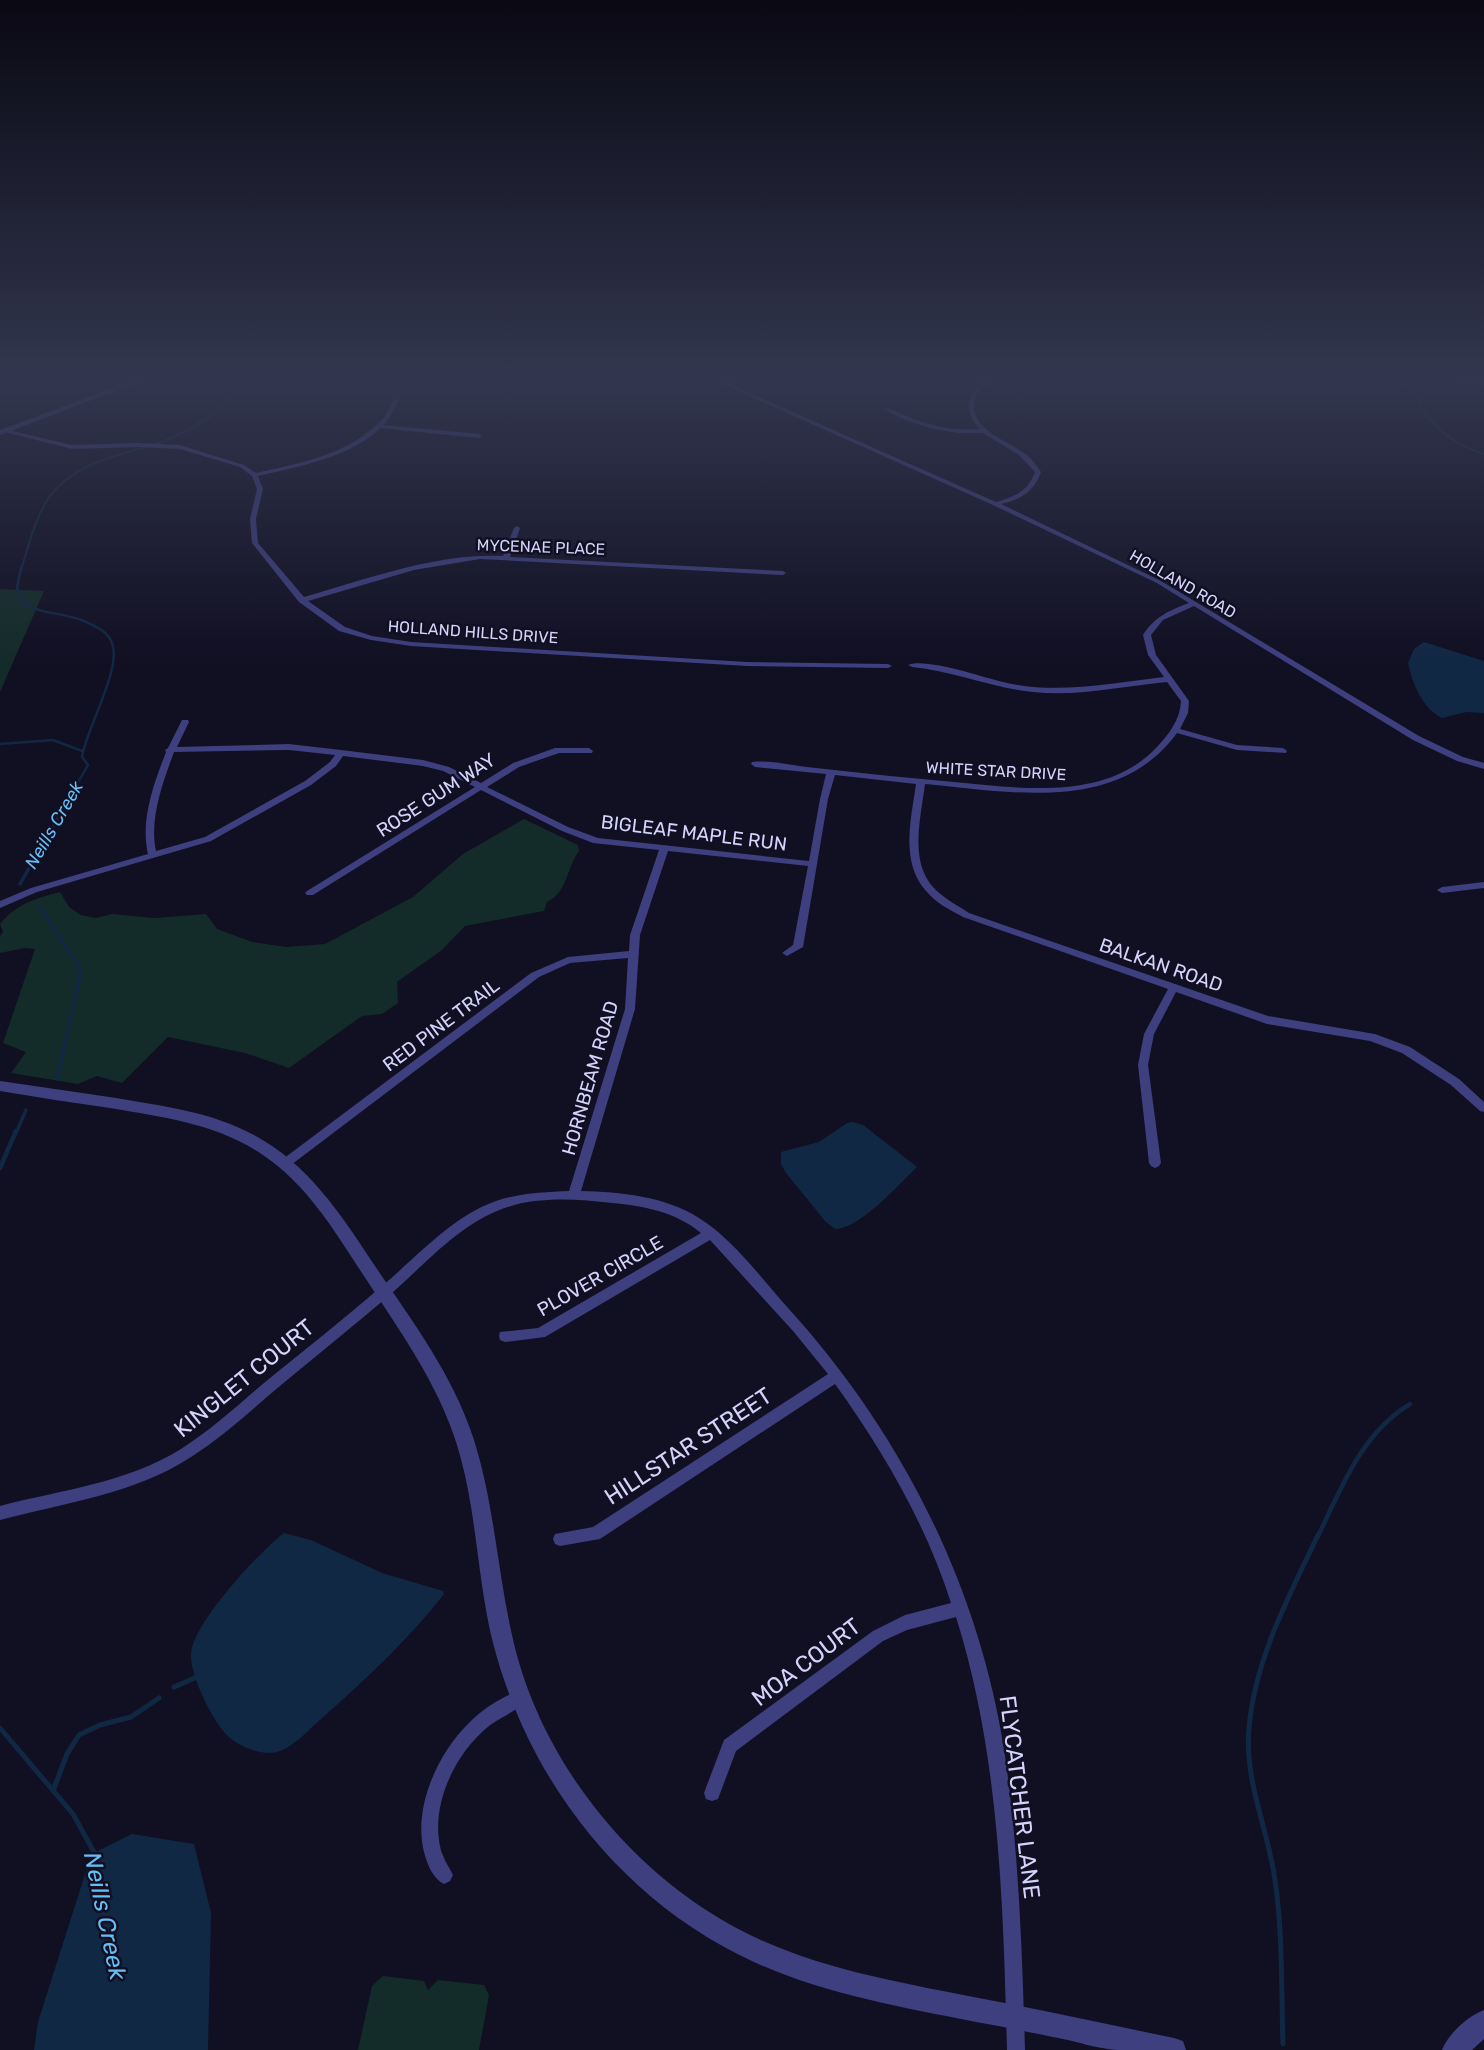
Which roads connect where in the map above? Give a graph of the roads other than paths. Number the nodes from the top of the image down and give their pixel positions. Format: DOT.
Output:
graph roads {
  1 [pos="249,471"];
  2 [pos="270,471"];
  3 [pos="921,471"];
  4 [pos="1037,471"];
  5 [pos="255,475"];
  6 [pos="995,504"];
  7 [pos="517,528"];
  8 [pos="506,557"];
  9 [pos="783,573"];
  10 [pos="302,600"];
  11 [pos="1193,604"];
  12 [pos="888,666"];
  13 [pos="912,666"];
  14 [pos="1170,678"];
  15 [pos="185,722"];
  16 [pos="1176,730"];
  17 [pos="169,750"];
  18 [pos="589,751"];
  19 [pos="1283,751"];
  20 [pos="341,753"];
  21 [pos="755,764"];
  22 [pos="1484,766"];
  23 [pos="831,773"];
  24 [pos="921,782"];
  25 [pos="480,787"];
  26 [pos="664,849"];
  27 [pos="153,856"];
  28 [pos="813,864"];
  29 [pos="1484,885"];
  30 [pos="1442,890"];
  31 [pos="310,893"];
  32 [pos="0,905"];
  33 [pos="787,953"];
  34 [pos="632,954"];
  35 [pos="1173,989"];
  36 [pos="0,1086"];
  37 [pos="1484,1108"];
  38 [pos="287,1162"];
  39 [pos="1155,1163"];
  40 [pos="573,1195"];
  41 [pos="710,1234"];
  42 [pos="383,1292"];
  43 [pos="505,1335"];
  44 [pos="836,1376"];
  45 [pos="0,1513"];
  46 [pos="560,1539"];
  47 [pos="961,1608"];
  48 [pos="519,1698"];
  49 [pos="712,1793"];
  50 [pos="444,1875"];
  51 [pos="1015,2017"];
  52 [pos="1484,2022"];
  53 [pos="1016,2050"];
  54 [pos="1174,2050"];
  55 [pos="1454,2050"];
  1 -- 5 [label="street"];
  2 -- 5 [label="street"];
  3 -- 6 [label="street, HOLLAND ROAD"];
  4 -- 6 [label="street"];
  5 -- 10 [label="street, HOLLAND HILLS DRIVE"];
  6 -- 11 [label="street, HOLLAND ROAD"];
  7 -- 8 [label="street"];
  8 -- 9 [label="street, MYCENAE PLACE"];
  8 -- 10 [label="street, MYCENAE PLACE"];
  10 -- 12 [label="street, HOLLAND HILLS DRIVE"];
  11 -- 14 [label="street, WHITE STAR DRIVE"];
  11 -- 22 [label="street, HOLLAND ROAD"];
  13 -- 14 [label="street"];
  14 -- 16 [label="street, WHITE STAR DRIVE"];
  15 -- 17 [label="street"];
  16 -- 19 [label="street"];
  16 -- 24 [label="street, WHITE STAR DRIVE"];
  17 -- 20 [label="street, BIGLEAF MAPLE RUN"];
  17 -- 27 [label="street"];
  18 -- 25 [label="street, ROSE GUM WAY"];
  20 -- 25 [label="street, BIGLEAF MAPLE RUN"];
  20 -- 27 [label="street"];
  21 -- 23 [label="street, WHITE STAR DRIVE"];
  23 -- 24 [label="street, WHITE STAR DRIVE"];
  23 -- 28 [label="street"];
  24 -- 35 [label="street, BALKAN ROAD"];
  25 -- 26 [label="street, BIGLEAF MAPLE RUN"];
  25 -- 31 [label="street, ROSE GUM WAY"];
  26 -- 28 [label="street, BIGLEAF MAPLE RUN"];
  26 -- 34 [label="street, HORNBEAM ROAD"];
  27 -- 32 [label="street"];
  28 -- 33 [label="street"];
  29 -- 30 [label="street"];
  34 -- 38 [label="street, RED PINE TRAIL"];
  34 -- 40 [label="street, HORNBEAM ROAD"];
  35 -- 37 [label="street, BALKAN ROAD"];
  35 -- 39 [label="street"];
  36 -- 38 [label="street"];
  38 -- 42 [label="street"];
  40 -- 41 [label="street, FLYCATCHER LANE"];
  40 -- 42 [label="street, FLYCATCHER LANE"];
  41 -- 43 [label="street, PLOVER CIRCLE"];
  41 -- 44 [label="street, FLYCATCHER LANE"];
  42 -- 45 [label="street, KINGLET COURT"];
  42 -- 48 [label="street"];
  44 -- 46 [label="street, HILLSTAR STREET"];
  44 -- 47 [label="street, FLYCATCHER LANE"];
  47 -- 49 [label="street, MOA COURT"];
  47 -- 51 [label="street, FLYCATCHER LANE"];
  48 -- 50 [label="street"];
  48 -- 51 [label="street"];
  51 -- 53 [label="street, FLYCATCHER LANE"];
  51 -- 54 [label="street"];
  52 -- 55 [label="street"];
}
